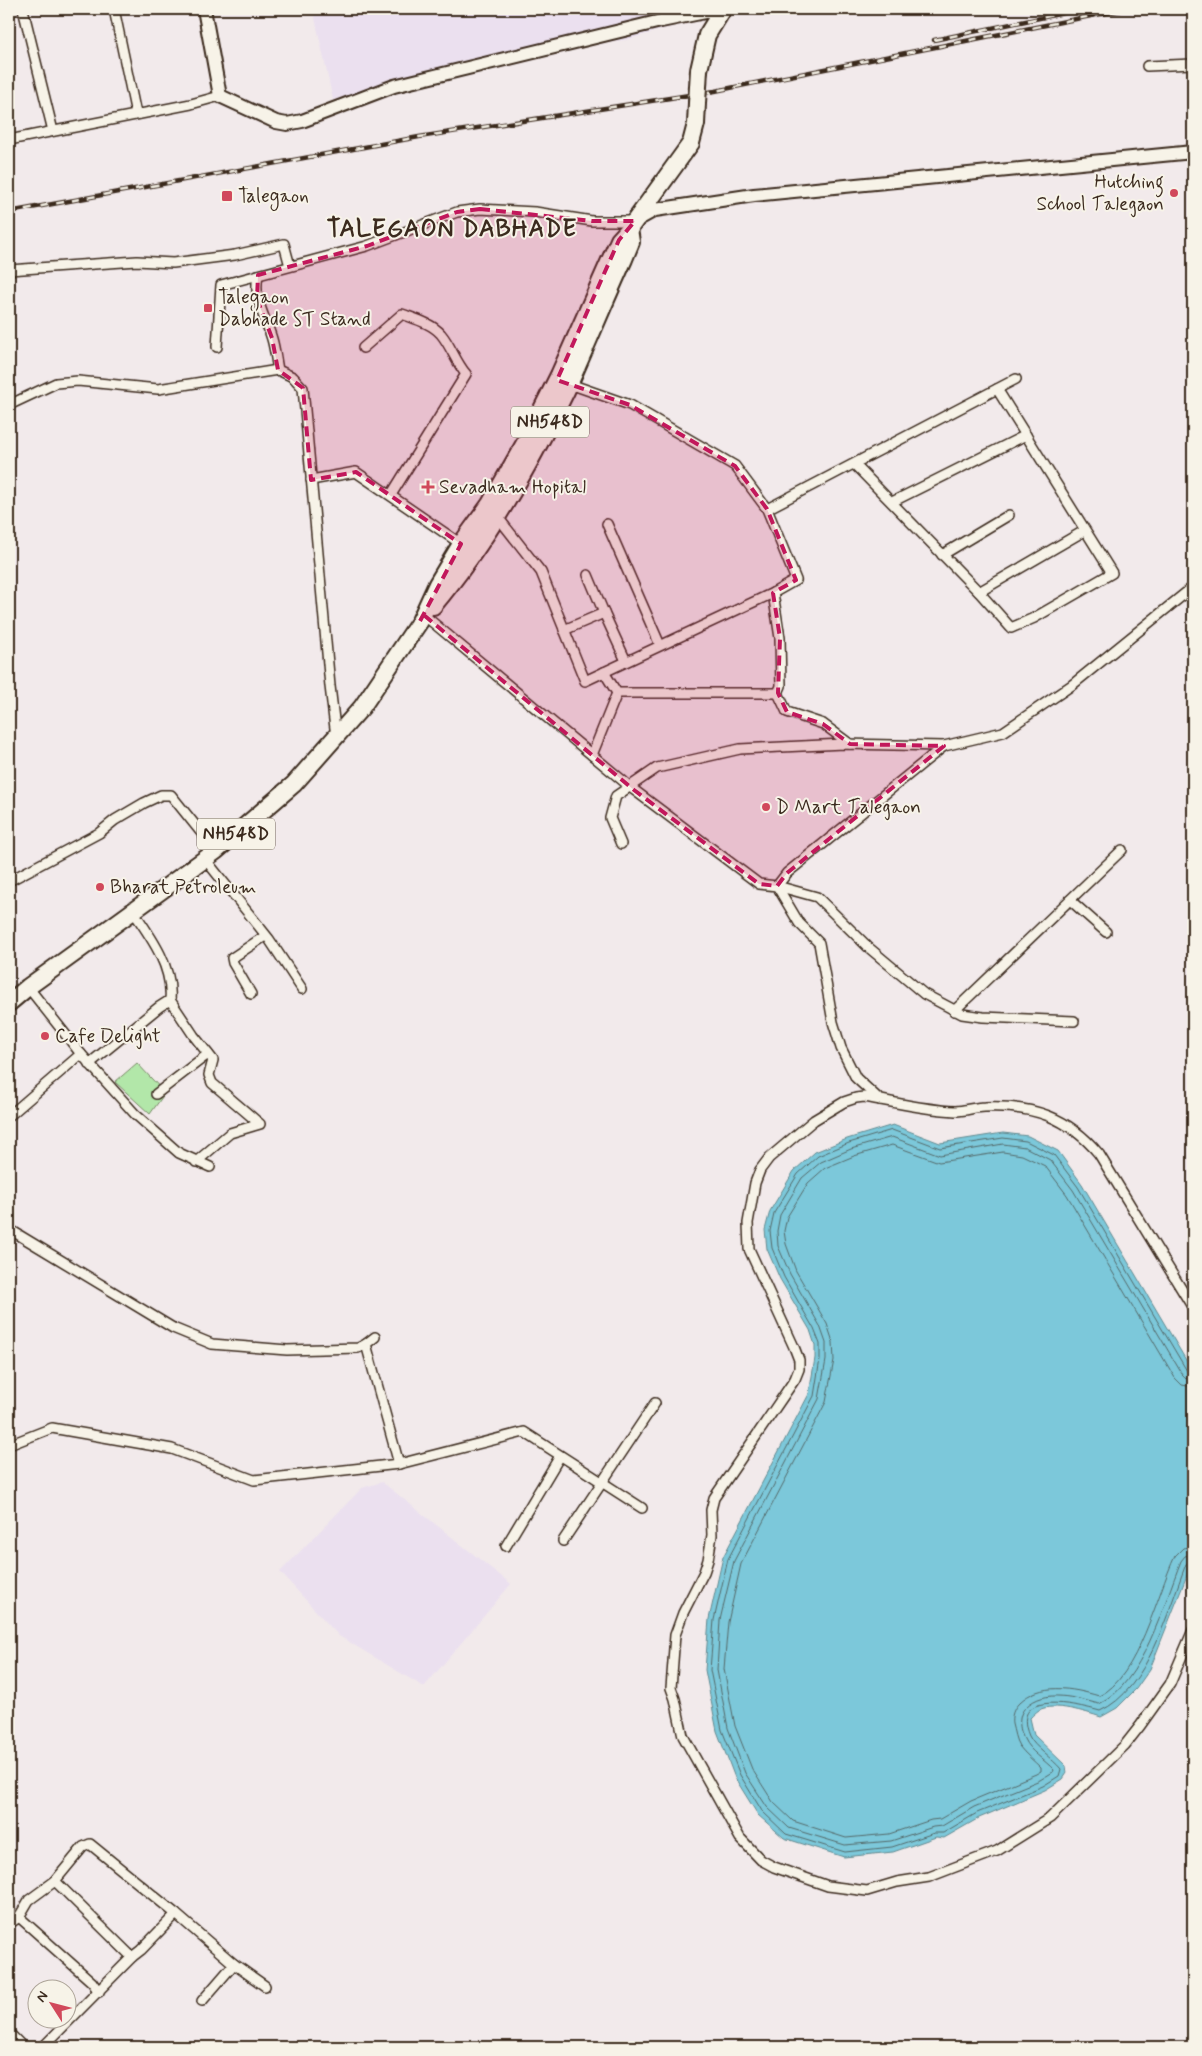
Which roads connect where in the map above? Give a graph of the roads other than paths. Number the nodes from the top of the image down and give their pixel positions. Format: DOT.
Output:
graph roads {
  1 [pos="22,9"];
  2 [pos="114,9"];
  3 [pos="204,9"];
  4 [pos="714,9"];
  5 [pos="1193,64"];
  6 [pos="1147,66"];
  7 [pos="220,96"];
  8 [pos="136,114"];
  9 [pos="53,131"];
  10 [pos="9,140"];
  11 [pos="1193,152"];
  12 [pos="632,231"];
  13 [pos="290,266"];
  14 [pos="9,270"];
  15 [pos="258,275"];
  16 [pos="217,347"];
  17 [pos="363,348"];
  18 [pos="278,370"];
  19 [pos="1016,378"];
  20 [pos="563,381"];
  21 [pos="998,388"];
  22 [pos="9,405"];
  23 [pos="1026,435"];
  24 [pos="855,465"];
  25 [pos="311,480"];
  26 [pos="390,495"];
  27 [pos="892,502"];
  28 [pos="767,510"];
  29 [pos="1009,515"];
  30 [pos="497,516"];
  31 [pos="607,524"];
  32 [pos="1084,531"];
  33 [pos="461,544"];
  34 [pos="942,554"];
  35 [pos="588,575"];
  36 [pos="1193,587"];
  37 [pos="979,592"];
  38 [pos="773,593"];
  39 [pos="604,613"];
  40 [pos="422,619"];
  41 [pos="564,630"];
  42 [pos="660,645"];
  43 [pos="626,661"];
  44 [pos="604,672"];
  45 [pos="617,693"];
  46 [pos="778,693"];
  47 [pos="336,738"];
  48 [pos="850,744"];
  49 [pos="944,746"];
  50 [pos="592,755"];
  51 [pos="630,786"];
  52 [pos="621,844"];
  53 [pos="1122,850"];
  54 [pos="211,855"];
  55 [pos="9,881"];
  56 [pos="777,886"];
  57 [pos="1070,900"];
  58 [pos="134,912"];
  59 [pos="1106,932"];
  60 [pos="265,936"];
  61 [pos="28,987"];
  62 [pos="302,989"];
  63 [pos="251,994"];
  64 [pos="170,1000"];
  65 [pos="9,1003"];
  66 [pos="954,1011"];
  67 [pos="1074,1021"];
  68 [pos="81,1054"];
  69 [pos="208,1054"];
  70 [pos="90,1064"];
  71 [pos="156,1094"];
  72 [pos="880,1100"];
  73 [pos="9,1116"];
  74 [pos="196,1162"];
  75 [pos="210,1167"];
  76 [pos="9,1229"];
  77 [pos="1193,1308"];
  78 [pos="375,1337"];
  79 [pos="366,1344"];
  80 [pos="655,1403"];
  81 [pos="9,1444"];
  82 [pos="560,1456"];
  83 [pos="399,1464"];
  84 [pos="602,1482"];
  85 [pos="642,1508"];
  86 [pos="563,1541"];
  87 [pos="506,1546"];
  88 [pos="1193,1630"];
  89 [pos="55,1881"];
  90 [pos="176,1914"];
  91 [pos="19,1917"];
  92 [pos="9,1924"];
  93 [pos="132,1957"];
  94 [pos="234,1964"];
  95 [pos="266,1986"];
  96 [pos="99,1992"];
  97 [pos="202,2001"];
  98 [pos="9,2033"];
  99 [pos="23,2047"];
  100 [pos="43,2047"];
  1 -- 9 [label="street"];
  2 -- 8 [label="street"];
  3 -- 7 [label="street"];
  4 -- 7 [label="street"];
  4 -- 12 [label="highway, NH548D, bridge"];
  5 -- 6 [label="street"];
  7 -- 8 [label="street"];
  8 -- 9 [label="street"];
  9 -- 10 [label="street"];
  11 -- 12 [label="street"];
  12 -- 13 [label="street"];
  12 -- 20 [label="highway, NH548D"];
  13 -- 14 [label="street"];
  13 -- 15 [label="street"];
  15 -- 16 [label="street"];
  15 -- 18 [label="street"];
  17 -- 26 [label="street"];
  18 -- 22 [label="street"];
  18 -- 25 [label="street"];
  19 -- 21 [label="street"];
  20 -- 28 [label="street"];
  20 -- 30 [label="highway, NH548D"];
  20 -- 33 [label="highway, NH548D"];
  21 -- 23 [label="street"];
  21 -- 24 [label="street"];
  23 -- 27 [label="street"];
  23 -- 32 [label="street"];
  24 -- 27 [label="street"];
  24 -- 28 [label="street"];
  25 -- 26 [label="street"];
  25 -- 47 [label="street"];
  26 -- 33 [label="street"];
  27 -- 34 [label="street"];
  28 -- 38 [label="street"];
  29 -- 34 [label="street"];
  30 -- 40 [label="highway, NH548D"];
  30 -- 41 [label="street"];
  31 -- 42 [label="street"];
  32 -- 37 [label="street"];
  32 -- 37 [label="street"];
  33 -- 40 [label="highway, NH548D"];
  34 -- 37 [label="street"];
  35 -- 39 [label="street"];
  36 -- 49 [label="street"];
  38 -- 42 [label="street"];
  38 -- 46 [label="street"];
  39 -- 41 [label="street"];
  39 -- 43 [label="street"];
  40 -- 47 [label="highway, NH548D"];
  40 -- 50 [label="street"];
  41 -- 44 [label="street"];
  42 -- 43 [label="street"];
  43 -- 44 [label="street"];
  44 -- 45 [label="street"];
  45 -- 46 [label="street"];
  45 -- 50 [label="street"];
  46 -- 48 [label="street"];
  47 -- 54 [label="highway, NH548D"];
  48 -- 49 [label="street"];
  48 -- 51 [label="street"];
  49 -- 56 [label="street"];
  50 -- 51 [label="street"];
  51 -- 52 [label="street"];
  51 -- 56 [label="street"];
  53 -- 57 [label="street"];
  54 -- 55 [label="street"];
  54 -- 58 [label="highway, NH548D"];
  54 -- 60 [label="street"];
  56 -- 66 [label="street"];
  56 -- 72 [label="street"];
  57 -- 59 [label="street"];
  57 -- 66 [label="street"];
  58 -- 61 [label="highway, NH548D"];
  58 -- 64 [label="street"];
  60 -- 62 [label="street"];
  60 -- 63 [label="street"];
  61 -- 65 [label="highway, NH548D"];
  61 -- 68 [label="street"];
  64 -- 69 [label="street"];
  64 -- 70 [label="street"];
  66 -- 67 [label="street"];
  68 -- 70 [label="street"];
  68 -- 73 [label="street"];
  69 -- 71 [label="street"];
  69 -- 74 [label="street"];
  70 -- 74 [label="street"];
  72 -- 77 [label="street"];
  72 -- 88 [label="street"];
  74 -- 75 [label="street"];
  76 -- 79 [label="street"];
  78 -- 79 [label="street"];
  79 -- 83 [label="street"];
  80 -- 84 [label="street"];
  81 -- 83 [label="street"];
  82 -- 83 [label="street"];
  82 -- 84 [label="street"];
  82 -- 87 [label="street"];
  84 -- 85 [label="street"];
  84 -- 86 [label="street"];
  89 -- 90 [label="street"];
  89 -- 91 [label="street"];
  89 -- 93 [label="street"];
  90 -- 93 [label="street"];
  90 -- 94 [label="street"];
  91 -- 92 [label="street"];
  91 -- 96 [label="street"];
  93 -- 96 [label="street"];
  94 -- 95 [label="street"];
  94 -- 97 [label="street"];
  96 -- 100 [label="street"];
  98 -- 99 [label="street"];
}
